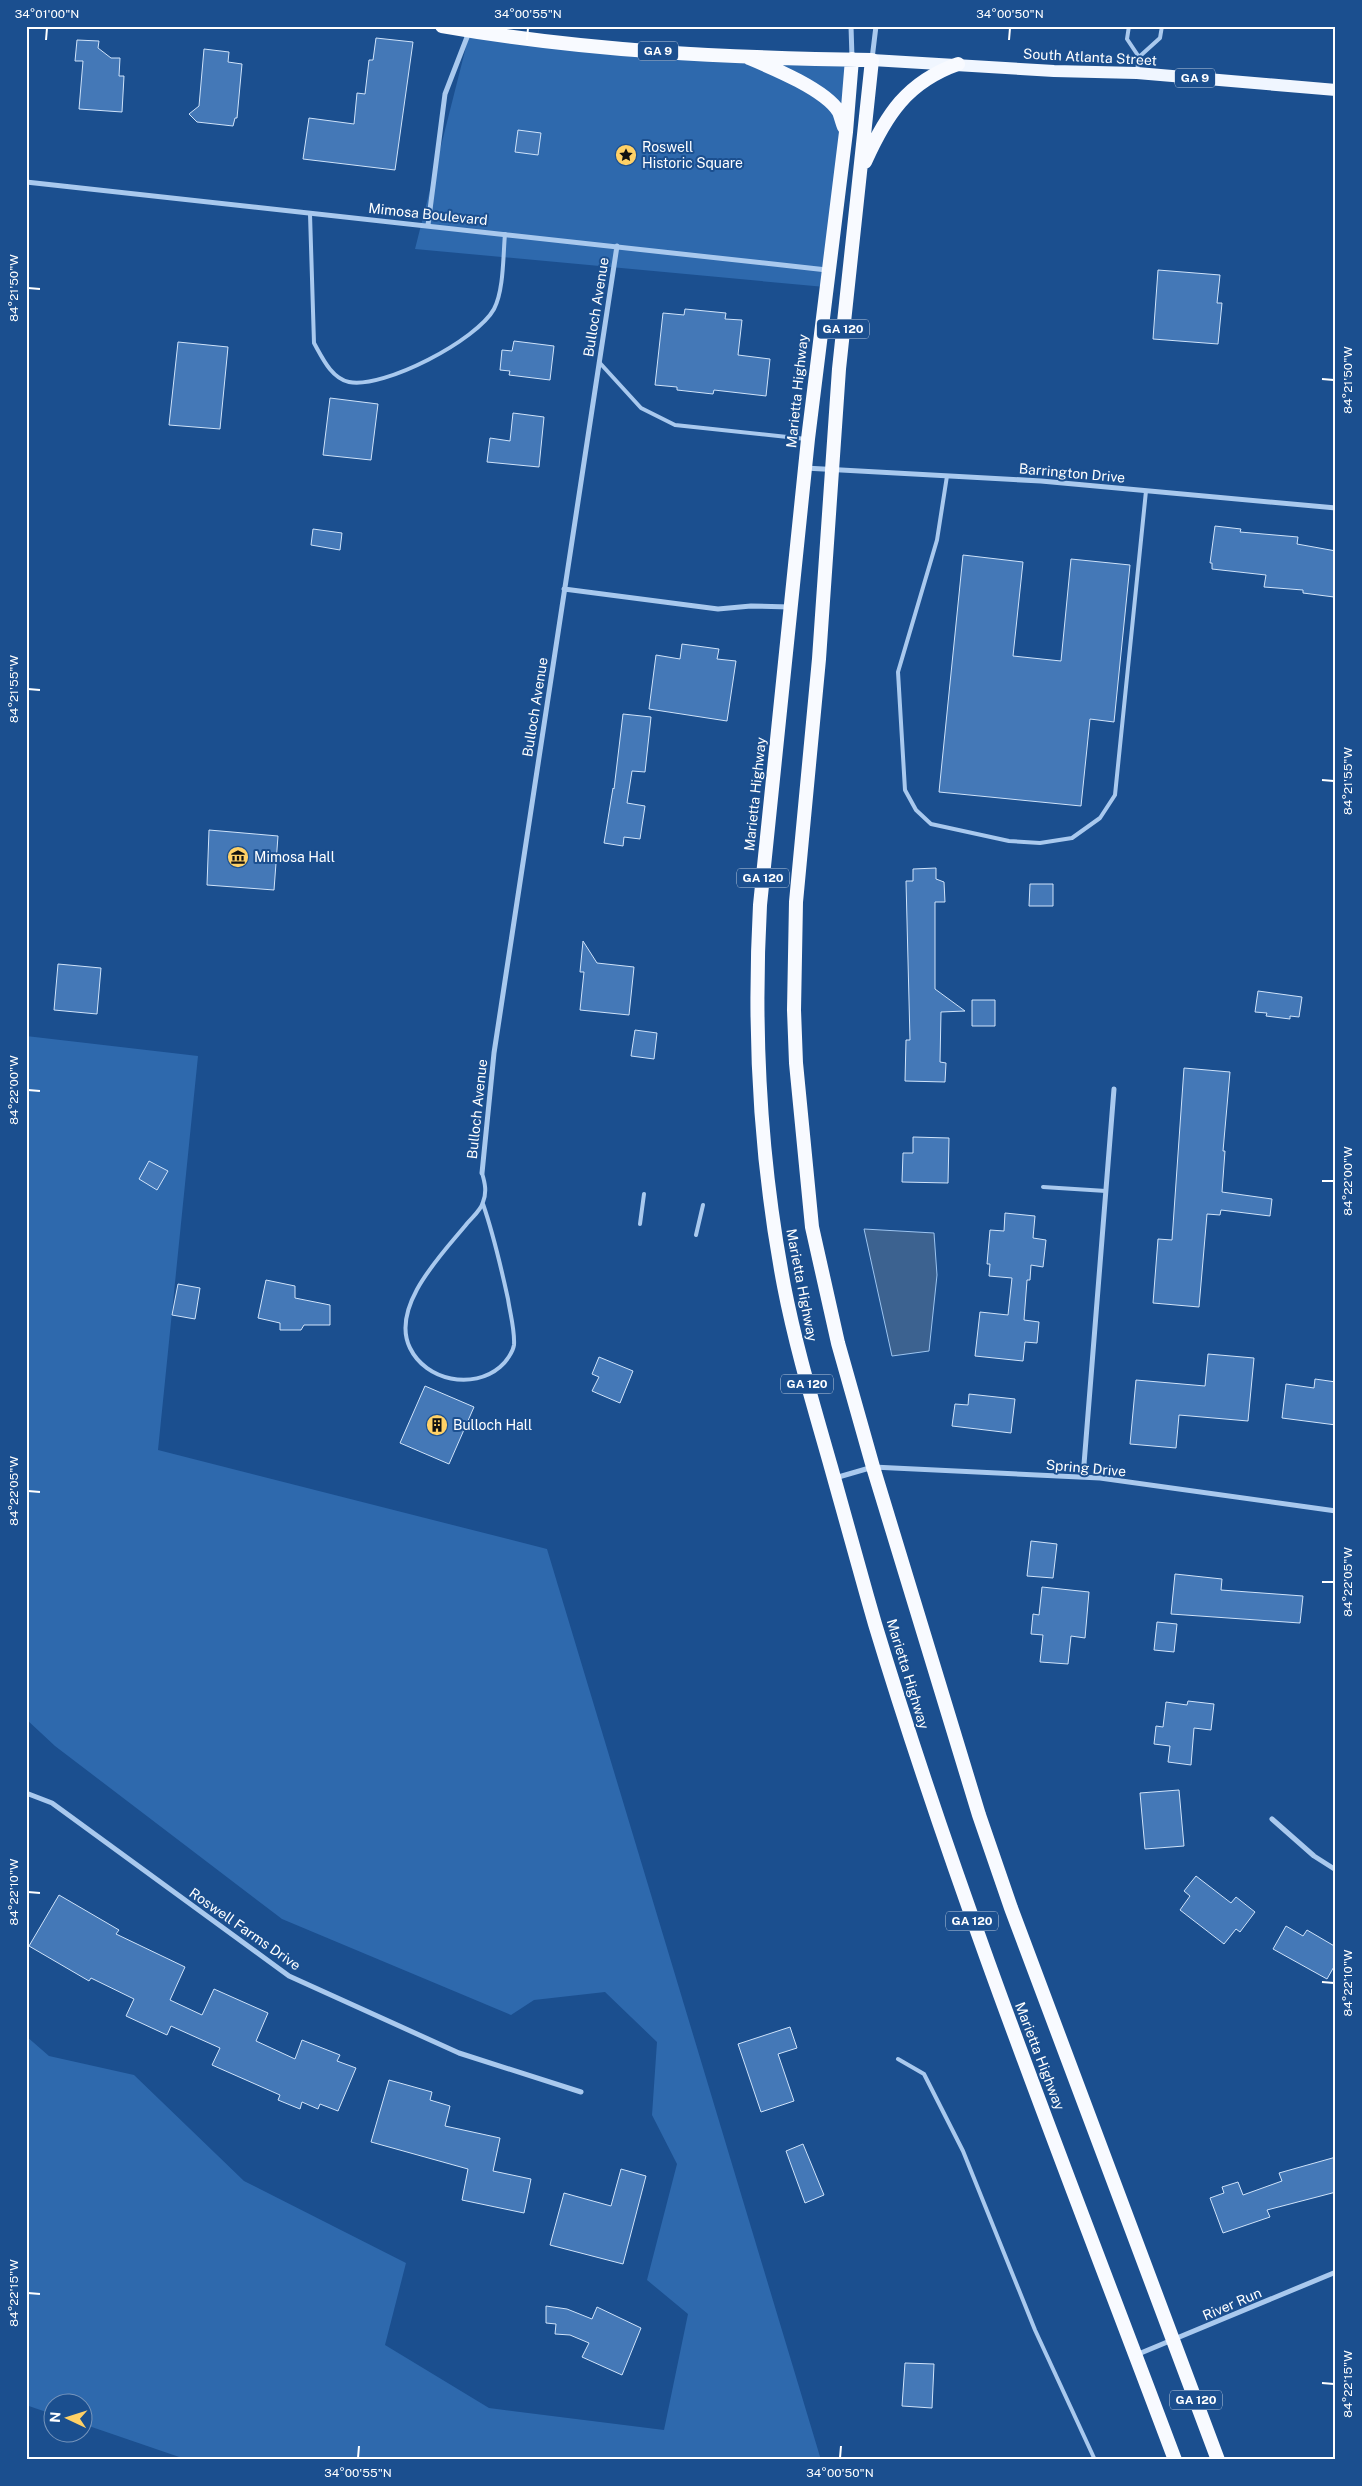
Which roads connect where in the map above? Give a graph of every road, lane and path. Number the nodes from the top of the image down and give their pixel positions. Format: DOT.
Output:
graph roads {
  1 [pos="442,26"];
  2 [pos="851,26"];
  3 [pos="876,26"];
  4 [pos="1129,26"];
  5 [pos="1162,26"];
  6 [pos="470,29"];
  7 [pos="741,55"];
  8 [pos="1139,57"];
  9 [pos="852,59"];
  10 [pos="872,60"];
  11 [pos="958,64"];
  12 [pos="1137,73"];
  13 [pos="1336,90"];
  14 [pos="846,132"];
  15 [pos="26,182"];
  16 [pos="857,189"];
  17 [pos="310,214"];
  18 [pos="428,225"];
  19 [pos="505,234"];
  20 [pos="617,246"];
  21 [pos="827,270"];
  22 [pos="599,362"];
  23 [pos="808,439"];
  24 [pos="805,468"];
  25 [pos="832,469"];
  26 [pos="948,476"];
  27 [pos="1146,491"];
  28 [pos="1336,508"];
  29 [pos="564,589"];
  30 [pos="790,608"];
  31 [pos="1114,1089"];
  32 [pos="482,1173"];
  33 [pos="1043,1187"];
  34 [pos="1106,1191"];
  35 [pos="644,1194"];
  36 [pos="483,1204"];
  37 [pos="703,1205"];
  38 [pos="640,1224"];
  39 [pos="696,1235"];
  40 [pos="873,1467"];
  41 [pos="834,1478"];
  42 [pos="1083,1478"];
  43 [pos="1336,1511"];
  44 [pos="26,1793"];
  45 [pos="1272,1819"];
  46 [pos="1336,1870"];
  47 [pos="898,2059"];
  48 [pos="581,2092"];
  49 [pos="1336,2272"];
  50 [pos="1174,2339"];
  51 [pos="1136,2355"];
  52 [pos="1095,2460"];
  53 [pos="1175,2460"];
  54 [pos="1218,2460"];
  1 -- 6 [label="highway, GA 9"];
  2 -- 9 [label="street"];
  3 -- 10 [label="street"];
  4 -- 8 [label="lane"];
  5 -- 8 [label="lane"];
  6 -- 7 [label="highway, GA 9"];
  6 -- 18 [label="street"];
  7 -- 9 [label="highway, GA 9"];
  7 -- 14 [label="highway"];
  8 -- 12 [label="lane"];
  9 -- 10 [label="highway, GA 9"];
  9 -- 14 [label="highway, Marietta Highway"];
  10 -- 11 [label="main road, South Atlanta Street / GA 9"];
  10 -- 16 [label="highway, Marietta Highway / GA 120"];
  11 -- 12 [label="main road, South Atlanta Street / GA 9"];
  11 -- 16 [label="highway"];
  12 -- 13 [label="main road, South Atlanta Street / GA 9"];
  14 -- 21 [label="highway, Marietta Highway / GA 120"];
  15 -- 17 [label="street, Mimosa Boulevard"];
  16 -- 25 [label="highway, Marietta Highway / GA 120"];
  17 -- 18 [label="street, Mimosa Boulevard"];
  17 -- 19 [label="lane"];
  18 -- 19 [label="street, Mimosa Boulevard"];
  19 -- 20 [label="street, Mimosa Boulevard"];
  20 -- 21 [label="street, Mimosa Boulevard"];
  20 -- 22 [label="street, Bulloch Avenue"];
  21 -- 23 [label="highway, Marietta Highway / GA 120"];
  22 -- 23 [label="lane"];
  22 -- 29 [label="street, Bulloch Avenue"];
  23 -- 24 [label="highway, Marietta Highway / GA 120"];
  24 -- 25 [label="street, Barrington Drive"];
  24 -- 30 [label="highway, Marietta Highway / GA 120"];
  25 -- 26 [label="street, Barrington Drive"];
  25 -- 40 [label="highway, Marietta Highway / GA 120"];
  26 -- 27 [label="street, Barrington Drive"];
  26 -- 27 [label="lane"];
  27 -- 28 [label="street, Barrington Drive"];
  29 -- 30 [label="street"];
  29 -- 32 [label="street, Bulloch Avenue"];
  30 -- 41 [label="highway, Marietta Highway / GA 120"];
  31 -- 34 [label="street"];
  32 -- 36 [label="lane"];
  33 -- 34 [label="lane"];
  34 -- 42 [label="street"];
  35 -- 38 [label="lane"];
  36 -- 36 [label="lane"];
  37 -- 39 [label="lane"];
  40 -- 41 [label="street, Spring Drive"];
  40 -- 42 [label="street, Spring Drive"];
  40 -- 50 [label="highway, Marietta Highway / GA 120"];
  41 -- 51 [label="highway, Marietta Highway / GA 120"];
  42 -- 43 [label="street, Spring Drive"];
  44 -- 48 [label="street, Roswell Farms Drive"];
  45 -- 46 [label="street"];
  47 -- 52 [label="lane"];
  49 -- 50 [label="street, River Run"];
  50 -- 51 [label="street, River Run"];
  50 -- 54 [label="highway, Marietta Highway / GA 120"];
  51 -- 53 [label="highway, Marietta Highway / GA 120"];
}
